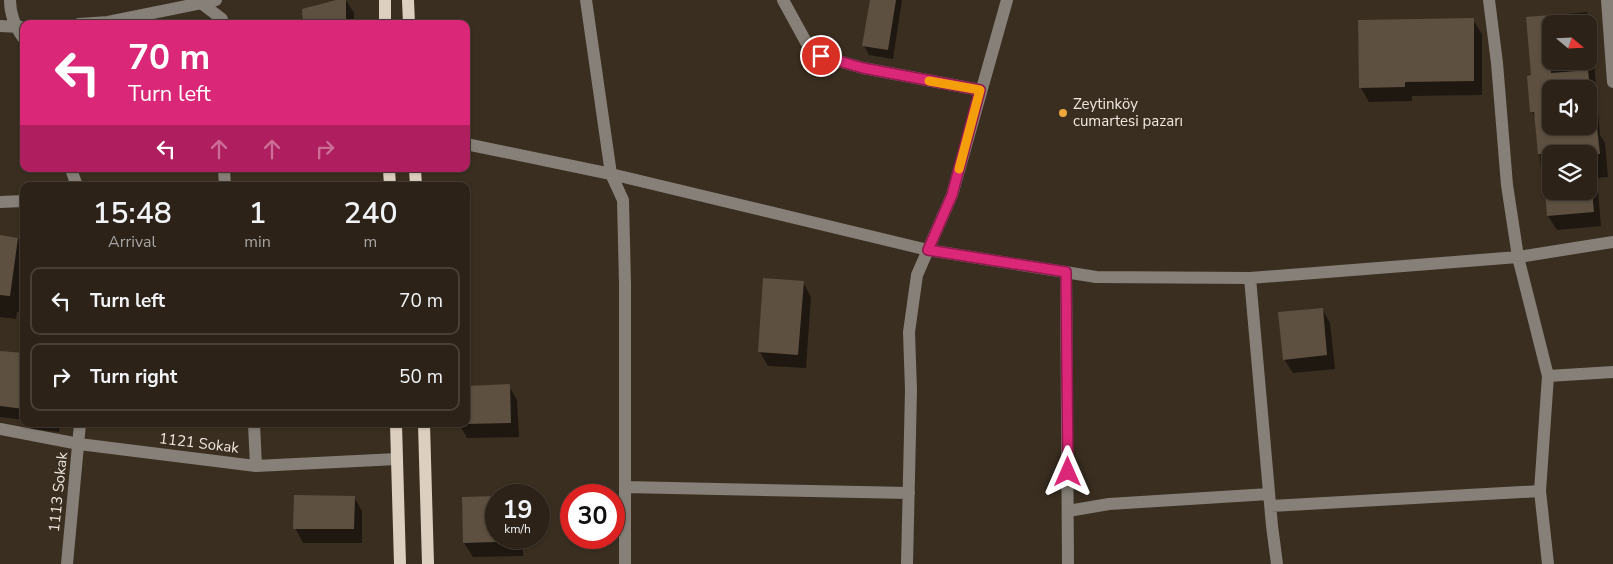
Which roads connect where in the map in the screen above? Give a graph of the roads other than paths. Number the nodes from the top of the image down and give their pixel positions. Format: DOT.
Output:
graph roads {
  1 [pos="10,0"];
  2 [pos="216,0"];
  3 [pos="385,0"];
  4 [pos="408,0"];
  5 [pos="586,0"];
  6 [pos="783,0"];
  7 [pos="1007,0"];
  8 [pos="1489,0"];
  9 [pos="1607,0"];
  10 [pos="200,2"];
  11 [pos="117,20"];
  12 [pos="222,20"];
  13 [pos="386,20"];
  14 [pos="409,20"];
  15 [pos="0,26"];
  16 [pos="20,27"];
  17 [pos="1613,82"];
  18 [pos="980,90"];
  19 [pos="470,145"];
  20 [pos="611,174"];
  21 [pos="0,202"];
  22 [pos="20,202"];
  23 [pos="1613,242"];
  24 [pos="928,250"];
  25 [pos="1518,257"];
  26 [pos="1066,272"];
  27 [pos="1250,278"];
  28 [pos="1613,372"];
  29 [pos="1548,376"];
  30 [pos="80,427"];
  31 [pos="254,427"];
  32 [pos="396,427"];
  33 [pos="424,427"];
  34 [pos="0,429"];
  35 [pos="79,444"];
  36 [pos="397,459"];
  37 [pos="256,466"];
  38 [pos="625,484"];
  39 [pos="625,487"];
  40 [pos="1540,491"];
  41 [pos="909,493"];
  42 [pos="1270,500"];
  43 [pos="1068,512"];
  44 [pos="625,549"];
  45 [pos="67,564"];
  46 [pos="400,564"];
  47 [pos="428,564"];
  48 [pos="625,564"];
  49 [pos="907,564"];
  50 [pos="1068,564"];
  51 [pos="1277,564"];
  52 [pos="1548,564"];
  1 -- 16 [label="street"];
  2 -- 10 [label="street"];
  3 -- 13 [label="main road"];
  4 -- 14 [label="main road"];
  5 -- 20 [label="street"];
  6 -- 18 [label="street"];
  7 -- 18 [label="street"];
  8 -- 25 [label="street"];
  9 -- 17 [label="street"];
  10 -- 11 [label="street"];
  10 -- 12 [label="street"];
  15 -- 16 [label="street"];
  18 -- 24 [label="street"];
  19 -- 20 [label="street"];
  20 -- 24 [label="street"];
  20 -- 38 [label="street"];
  21 -- 22 [label="street"];
  23 -- 25 [label="street"];
  24 -- 26 [label="street"];
  24 -- 41 [label="street"];
  25 -- 27 [label="street"];
  25 -- 29 [label="street"];
  26 -- 27 [label="street"];
  26 -- 43 [label="street"];
  27 -- 42 [label="street"];
  28 -- 29 [label="street"];
  29 -- 40 [label="street"];
  30 -- 35 [label="street, 1113 Sokak"];
  31 -- 37 [label="street"];
  32 -- 36 [label="main road"];
  33 -- 47 [label="main road"];
  34 -- 35 [label="street, 1121 Sokak"];
  35 -- 37 [label="street, 1121 Sokak"];
  35 -- 45 [label="street, 1113 Sokak"];
  36 -- 37 [label="street, 1121 Sokak"];
  36 -- 46 [label="main road"];
  39 -- 41 [label="street"];
  40 -- 42 [label="street"];
  40 -- 52 [label="street"];
  41 -- 49 [label="street"];
  42 -- 43 [label="street"];
  42 -- 51 [label="street"];
  43 -- 50 [label="street"];
  44 -- 48 [label="street"];
}
